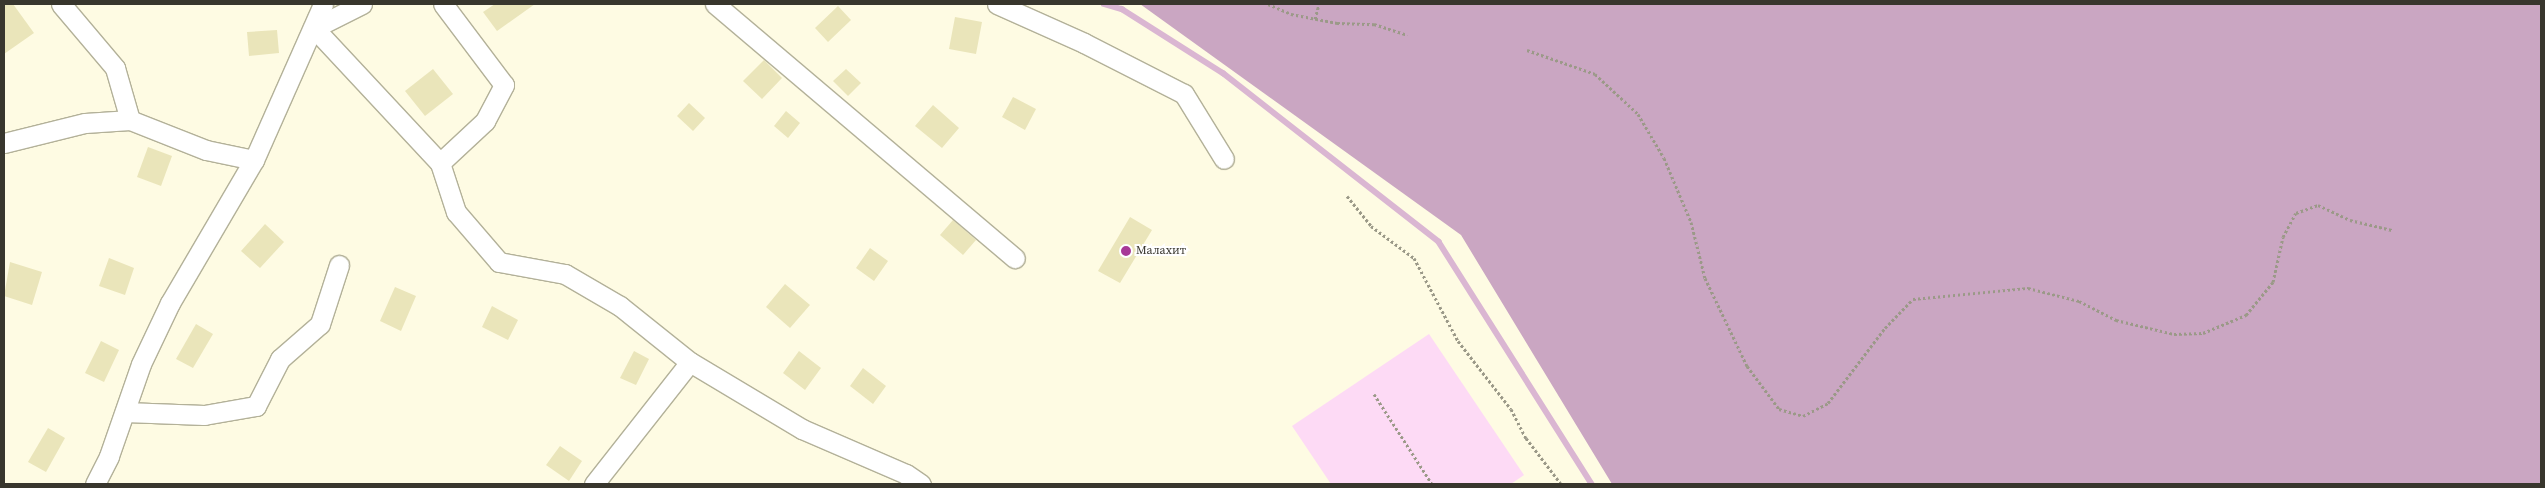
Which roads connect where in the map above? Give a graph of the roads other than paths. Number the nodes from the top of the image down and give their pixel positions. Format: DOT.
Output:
graph roads {
  1 [pos="61,4"];
  2 [pos="323,4"];
  3 [pos="362,4"];
  4 [pos="444,4"];
  5 [pos="715,4"];
  6 [pos="996,4"];
  7 [pos="314,28"];
  8 [pos="130,120"];
  9 [pos="4,143"];
  10 [pos="1224,159"];
  11 [pos="254,160"];
  12 [pos="440,163"];
  13 [pos="1014,258"];
  14 [pos="339,265"];
  15 [pos="690,362"];
  16 [pos="124,412"];
  17 [pos="94,484"];
  18 [pos="594,484"];
  19 [pos="921,484"];
  1 -- 8 [label="street"];
  2 -- 7 [label="street"];
  3 -- 7 [label="street"];
  4 -- 12 [label="street"];
  5 -- 13 [label="street"];
  6 -- 10 [label="street"];
  7 -- 11 [label="street"];
  7 -- 12 [label="street"];
  8 -- 9 [label="street"];
  8 -- 11 [label="street"];
  11 -- 16 [label="street"];
  12 -- 15 [label="street"];
  14 -- 16 [label="street"];
  15 -- 18 [label="street"];
  15 -- 19 [label="street"];
  16 -- 17 [label="street"];
}
